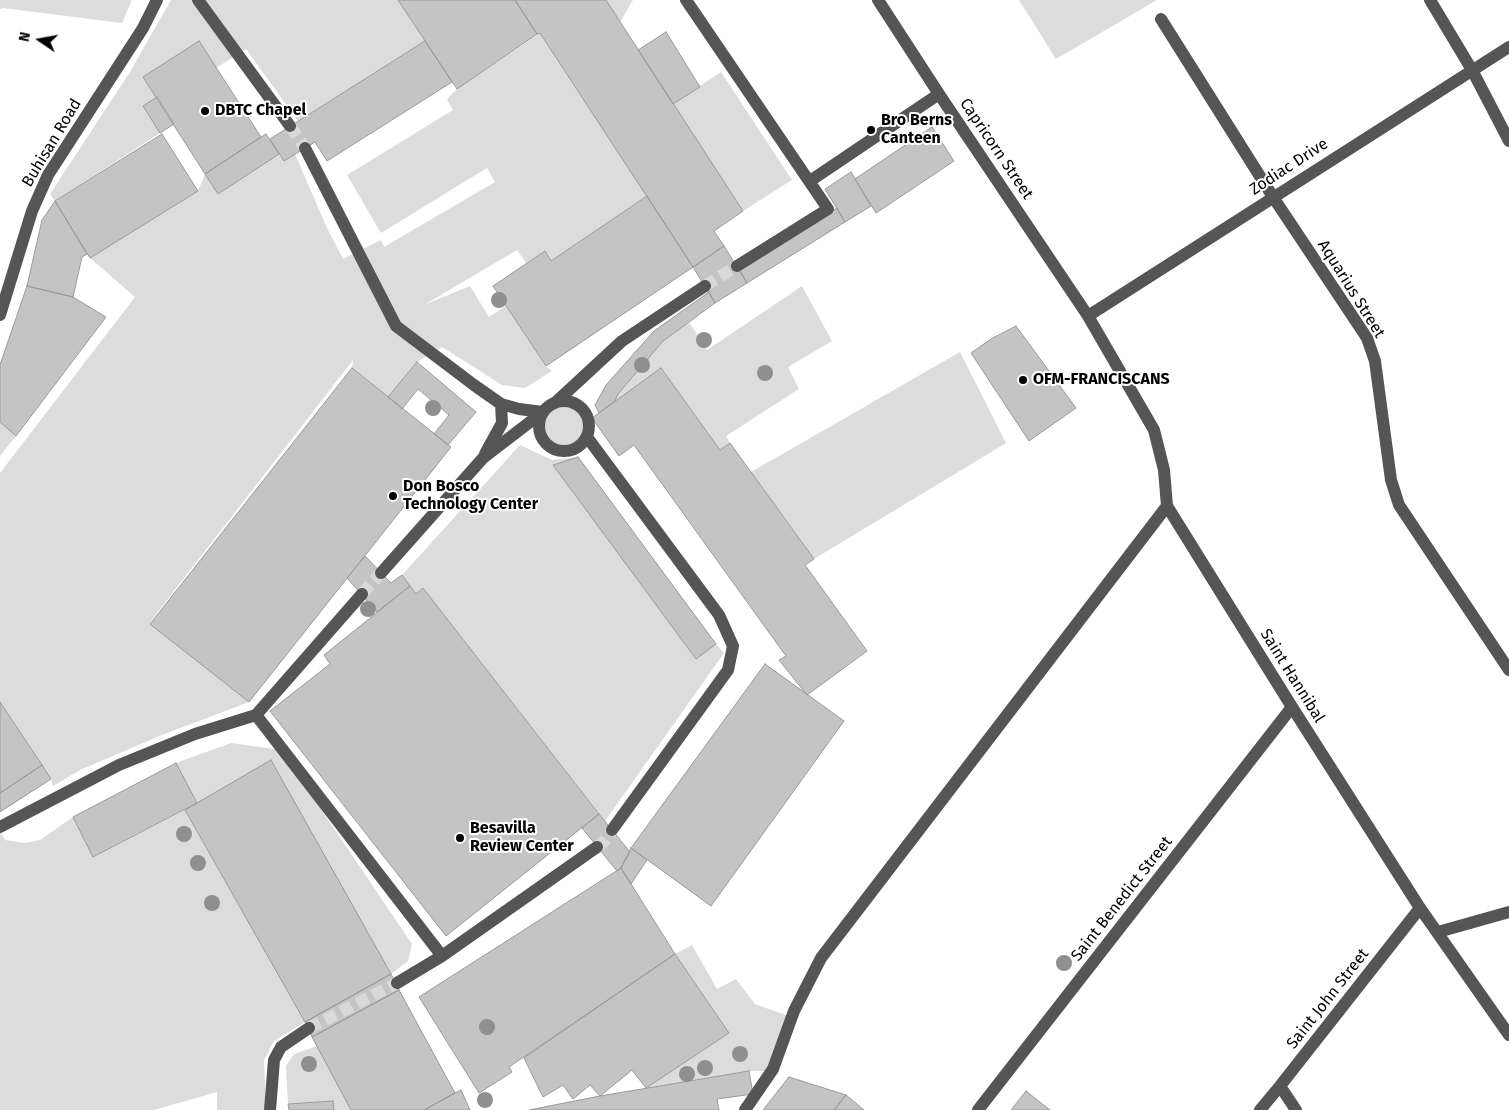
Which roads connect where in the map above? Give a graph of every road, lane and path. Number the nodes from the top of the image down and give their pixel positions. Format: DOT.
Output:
graph roads {
  1 [pos="157,0"];
  2 [pos="198,0"];
  3 [pos="686,0"];
  4 [pos="878,0"];
  5 [pos="1430,0"];
  6 [pos="1161,19"];
  7 [pos="1509,47"];
  8 [pos="1472,70"];
  9 [pos="939,94"];
  10 [pos="290,126"];
  11 [pos="1509,142"];
  12 [pos="305,148"];
  13 [pos="810,181"];
  14 [pos="1273,197"];
  15 [pos="737,266"];
  16 [pos="705,286"];
  17 [pos="0,315"];
  18 [pos="1088,316"];
  19 [pos="556,402"];
  20 [pos="501,404"];
  21 [pos="543,412"];
  22 [pos="587,437"];
  23 [pos="483,458"];
  24 [pos="1167,506"];
  25 [pos="381,573"];
  26 [pos="362,594"];
  27 [pos="1509,670"];
  28 [pos="1292,708"];
  29 [pos="256,715"];
  30 [pos="0,827"];
  31 [pos="612,830"];
  32 [pos="597,847"];
  33 [pos="1420,908"];
  34 [pos="1509,912"];
  35 [pos="1438,932"];
  36 [pos="442,956"];
  37 [pos="397,983"];
  38 [pos="309,1028"];
  39 [pos="1509,1035"];
  40 [pos="1280,1086"];
  41 [pos="270,1110"];
  42 [pos="745,1110"];
  43 [pos="978,1110"];
  44 [pos="1260,1110"];
  45 [pos="1296,1110"];
  1 -- 17 [label="street, Buhisan Road"];
  2 -- 10 [label="street"];
  3 -- 13 [label="street"];
  4 -- 9 [label="street, Capricorn Street"];
  5 -- 8 [label="street"];
  6 -- 14 [label="street, Aquarius Street"];
  7 -- 8 [label="street, Zodiac Drive"];
  8 -- 11 [label="street"];
  8 -- 14 [label="street, Zodiac Drive"];
  9 -- 13 [label="street"];
  9 -- 18 [label="street, Capricorn Street"];
  12 -- 20 [label="street"];
  13 -- 15 [label="street"];
  14 -- 18 [label="street, Zodiac Drive"];
  14 -- 27 [label="street, Aquarius Street"];
  16 -- 19 [label="street"];
  18 -- 24 [label="street, Saint Hannibal"];
  19 -- 21 [label="street"];
  19 -- 22 [label="street"];
  20 -- 21 [label="street"];
  20 -- 23 [label="street"];
  21 -- 22 [label="street"];
  21 -- 23 [label="street"];
  22 -- 31 [label="street"];
  23 -- 25 [label="street"];
  24 -- 28 [label="street, Saint Hannibal"];
  24 -- 42 [label="street"];
  26 -- 29 [label="street"];
  28 -- 33 [label="street, Saint Hannibal"];
  28 -- 43 [label="street, Saint Benedict Street"];
  29 -- 30 [label="street"];
  29 -- 36 [label="street"];
  32 -- 36 [label="street"];
  33 -- 35 [label="street, Saint Hannibal"];
  33 -- 40 [label="street, Saint John Street"];
  34 -- 35 [label="street"];
  35 -- 39 [label="street, Saint Hannibal"];
  36 -- 37 [label="street"];
  38 -- 41 [label="street"];
  40 -- 44 [label="street, Saint John Street"];
  40 -- 45 [label="street"];
}
